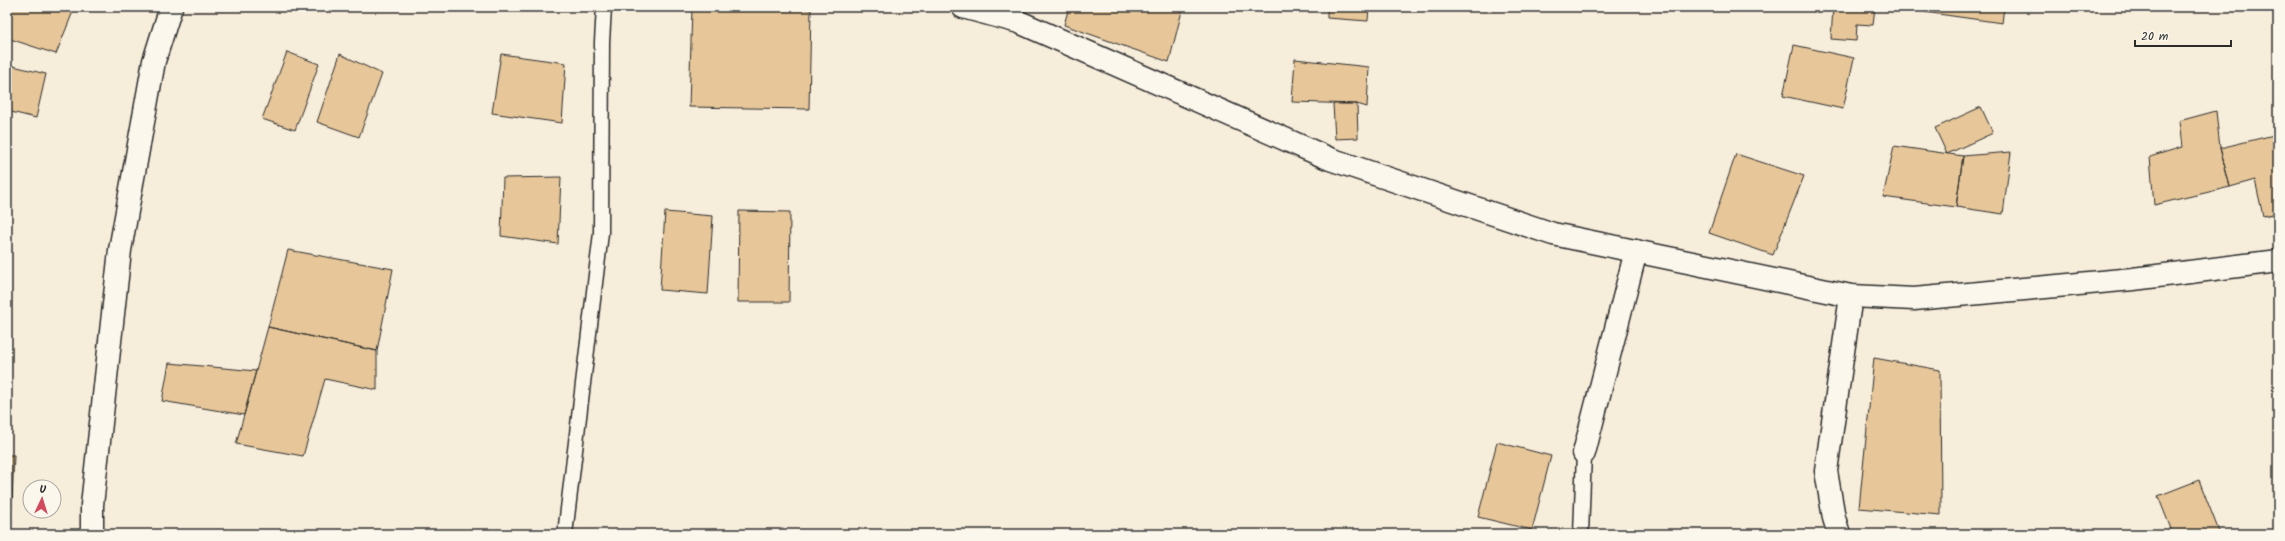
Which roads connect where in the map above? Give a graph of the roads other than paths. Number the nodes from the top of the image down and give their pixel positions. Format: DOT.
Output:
graph roads {
  1 [pos="171,7"];
  2 [pos="604,7"];
  3 [pos="963,7"];
  4 [pos="1636,251"];
  5 [pos="2278,261"];
  6 [pos="1851,296"];
  7 [pos="1584,453"];
  8 [pos="92,534"];
  9 [pos="564,534"];
  10 [pos="1581,534"];
  11 [pos="1839,534"];
  1 -- 8 [label="street"];
  2 -- 9 [label="lane"];
  3 -- 4 [label="street"];
  4 -- 6 [label="street"];
  4 -- 7 [label="street"];
  5 -- 6 [label="street"];
  6 -- 11 [label="street"];
  7 -- 10 [label="lane"];
}
